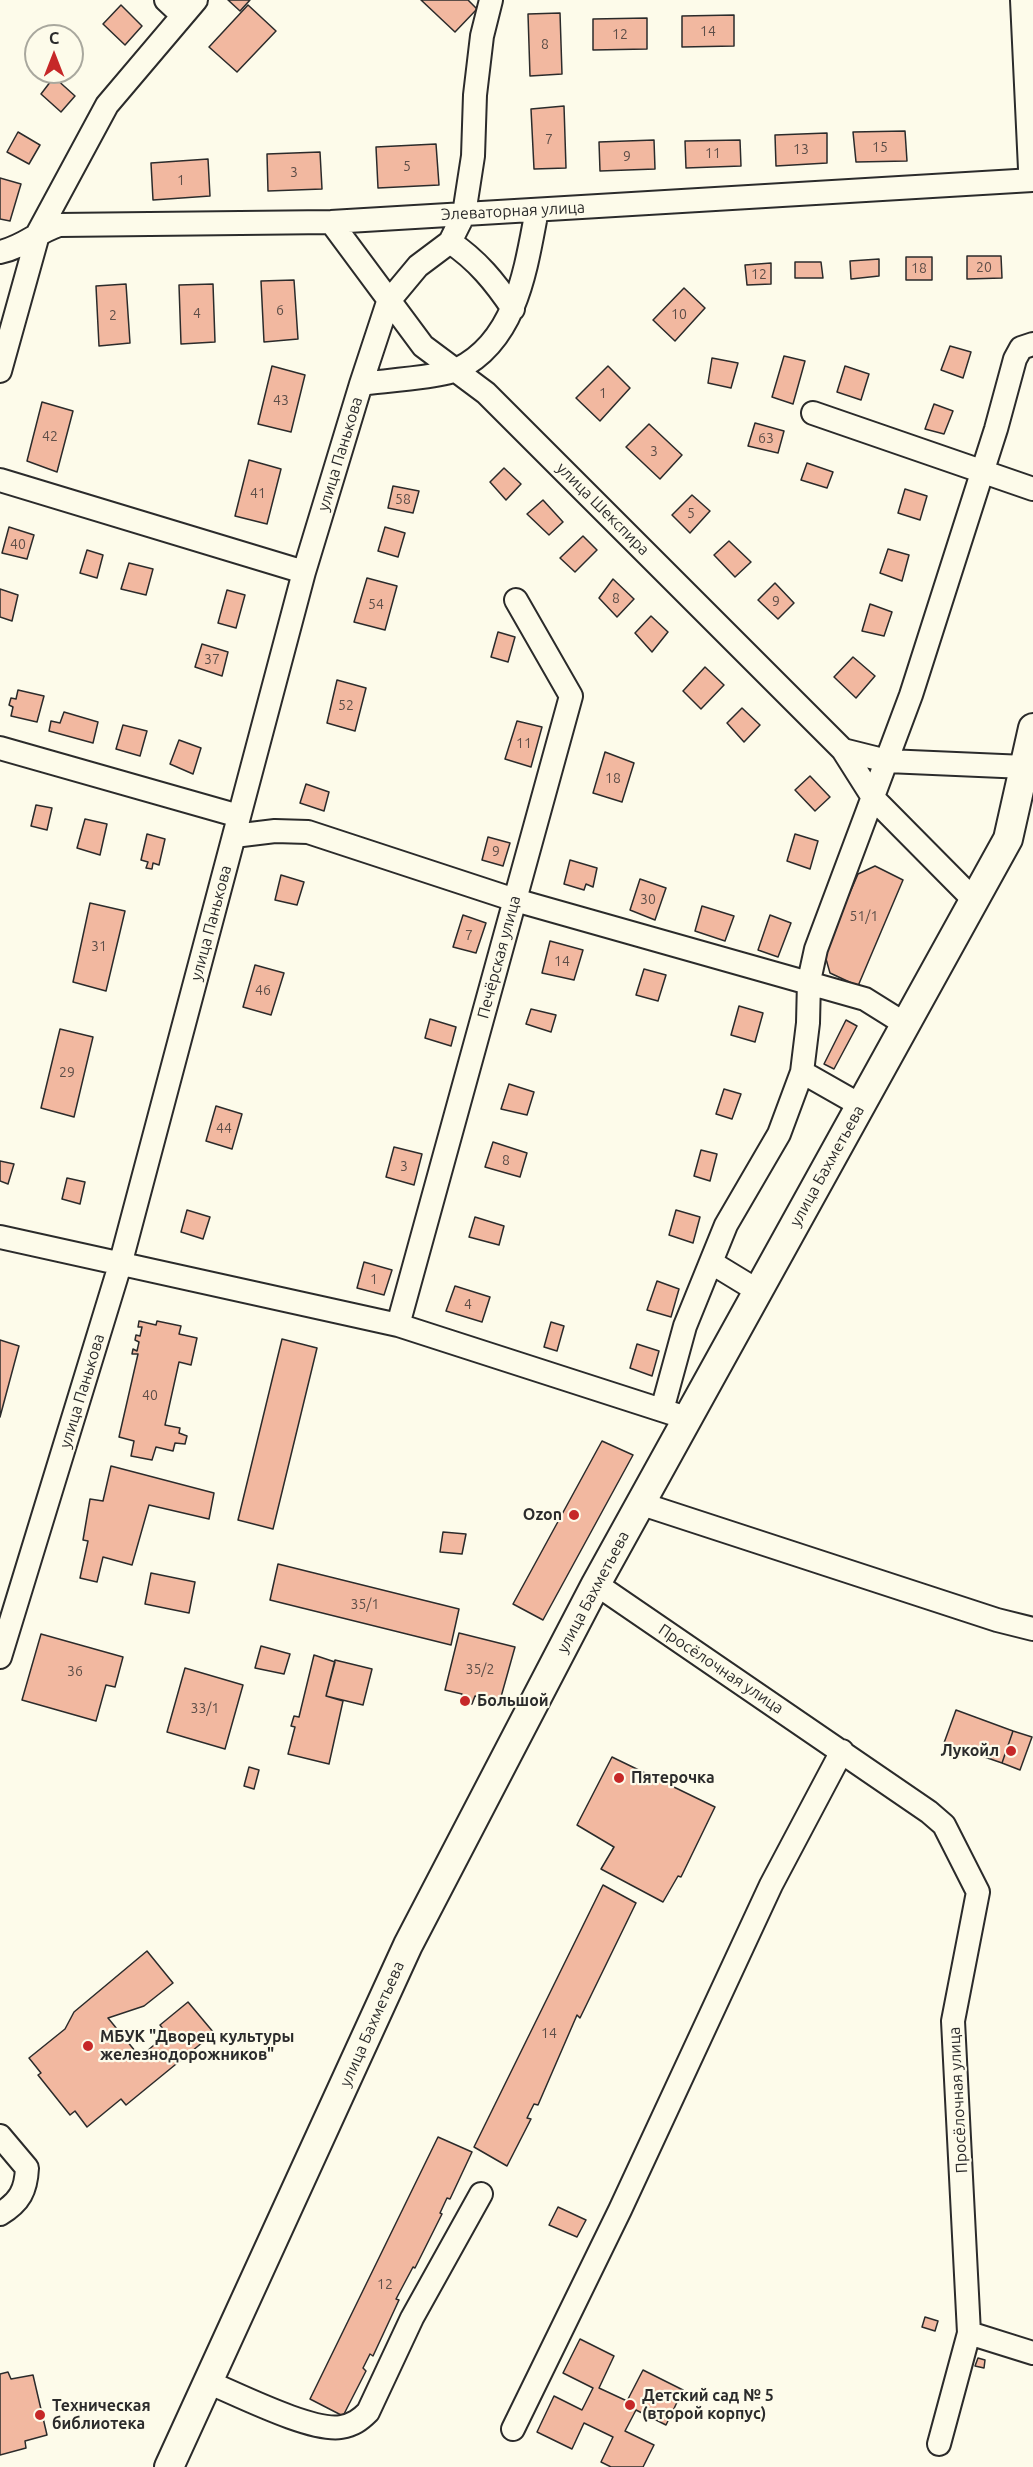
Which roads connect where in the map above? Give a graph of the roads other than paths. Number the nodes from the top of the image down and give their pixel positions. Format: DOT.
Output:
graph roads {
  1 [pos="491,0"];
  2 [pos="1025,0"];
  3 [pos="181,5"];
  4 [pos="1033,169"];
  5 [pos="1033,180"];
  6 [pos="537,210"];
  7 [pos="464,214"];
  8 [pos="331,222"];
  9 [pos="39,231"];
  10 [pos="450,242"];
  11 [pos="0,252"];
  12 [pos="388,302"];
  13 [pos="513,309"];
  14 [pos="1033,344"];
  15 [pos="456,370"];
  16 [pos="0,371"];
  17 [pos="361,384"];
  18 [pos="813,413"];
  19 [pos="982,472"];
  20 [pos="0,480"];
  21 [pos="1033,489"];
  22 [pos="304,572"];
  23 [pos="516,600"];
  24 [pos="1033,728"];
  25 [pos="0,748"];
  26 [pos="843,750"];
  27 [pos="887,761"];
  28 [pos="1026,767"];
  29 [pos="874,799"];
  30 [pos="1033,817"];
  31 [pos="236,826"];
  32 [pos="1008,838"];
  33 [pos="515,900"];
  34 [pos="974,900"];
  35 [pos="809,981"];
  36 [pos="905,1024"];
  37 [pos="802,1072"];
  38 [pos="860,1105"];
  39 [pos="0,1237"];
  40 [pos="712,1263"];
  41 [pos="120,1265"];
  42 [pos="758,1291"];
  43 [pos="398,1325"];
  44 [pos="675,1414"];
  45 [pos="642,1504"];
  46 [pos="596,1584"];
  47 [pos="1033,1629"];
  48 [pos="0,1656"];
  49 [pos="842,1750"];
  50 [pos="0,2136"];
  51 [pos="481,2194"];
  52 [pos="0,2214"];
  53 [pos="969,2333"];
  54 [pos="1033,2353"];
  55 [pos="210,2383"];
  56 [pos="513,2429"];
  57 [pos="939,2444"];
  58 [pos="169,2467"];
  1 -- 7 [label="street, улица Панькова"];
  2 -- 4 [label="main road"];
  3 -- 9 [label="street"];
  5 -- 6 [label="street, Элеваторная улица"];
  6 -- 7 [label="street, Элеваторная улица"];
  6 -- 13 [label="street"];
  7 -- 8 [label="street, Элеваторная улица"];
  7 -- 10 [label="street, улица Панькова"];
  8 -- 9 [label="street, Элеваторная улица"];
  8 -- 12 [label="street, улица Шекспира"];
  9 -- 11 [label="street, Элеваторная улица"];
  9 -- 16 [label="street"];
  10 -- 12 [label="street, улица Панькова"];
  10 -- 13 [label="street"];
  12 -- 15 [label="street, улица Шекспира"];
  12 -- 17 [label="street, улица Панькова"];
  13 -- 15 [label="street"];
  14 -- 19 [label="street"];
  15 -- 17 [label="street"];
  15 -- 26 [label="street, улица Шекспира"];
  17 -- 22 [label="street, улица Панькова"];
  18 -- 19 [label="street"];
  19 -- 21 [label="street"];
  19 -- 27 [label="street"];
  20 -- 22 [label="street"];
  22 -- 31 [label="street, улица Панькова"];
  23 -- 33 [label="street, Печёрская улица"];
  24 -- 28 [label="main road, улица Бахметьева"];
  25 -- 31 [label="street"];
  26 -- 27 [label="street"];
  26 -- 29 [label="street, улица Шекспира"];
  27 -- 28 [label="street"];
  27 -- 29 [label="street"];
  28 -- 32 [label="main road, улица Бахметьева"];
  29 -- 34 [label="street, улица Шекспира"];
  29 -- 35 [label="street"];
  30 -- 32 [label="main road"];
  31 -- 33 [label="street"];
  31 -- 41 [label="street, улица Панькова"];
  32 -- 34 [label="main road, улица Бахметьева"];
  33 -- 35 [label="street"];
  33 -- 43 [label="street, Печёрская улица"];
  34 -- 36 [label="main road, улица Бахметьева"];
  35 -- 36 [label="street"];
  35 -- 37 [label="street"];
  36 -- 38 [label="main road, улица Бахметьева"];
  37 -- 38 [label="street"];
  37 -- 40 [label="street"];
  38 -- 42 [label="main road, улица Бахметьева"];
  39 -- 41 [label="street"];
  40 -- 42 [label="street"];
  40 -- 44 [label="street"];
  41 -- 43 [label="street"];
  41 -- 48 [label="street, улица Панькова"];
  42 -- 44 [label="main road, улица Бахметьева"];
  43 -- 44 [label="street"];
  44 -- 45 [label="main road, улица Бахметьева"];
  45 -- 46 [label="main road, улица Бахметьева"];
  45 -- 47 [label="street"];
  46 -- 49 [label="street, Просёлочная улица"];
  46 -- 55 [label="main road, улица Бахметьева"];
  49 -- 53 [label="street, Просёлочная улица"];
  49 -- 56 [label="street"];
  50 -- 52 [label="street"];
  51 -- 55 [label="street"];
  53 -- 54 [label="street"];
  53 -- 57 [label="street, Просёлочная улица"];
  55 -- 58 [label="main road, улица Бахметьева"];
}
